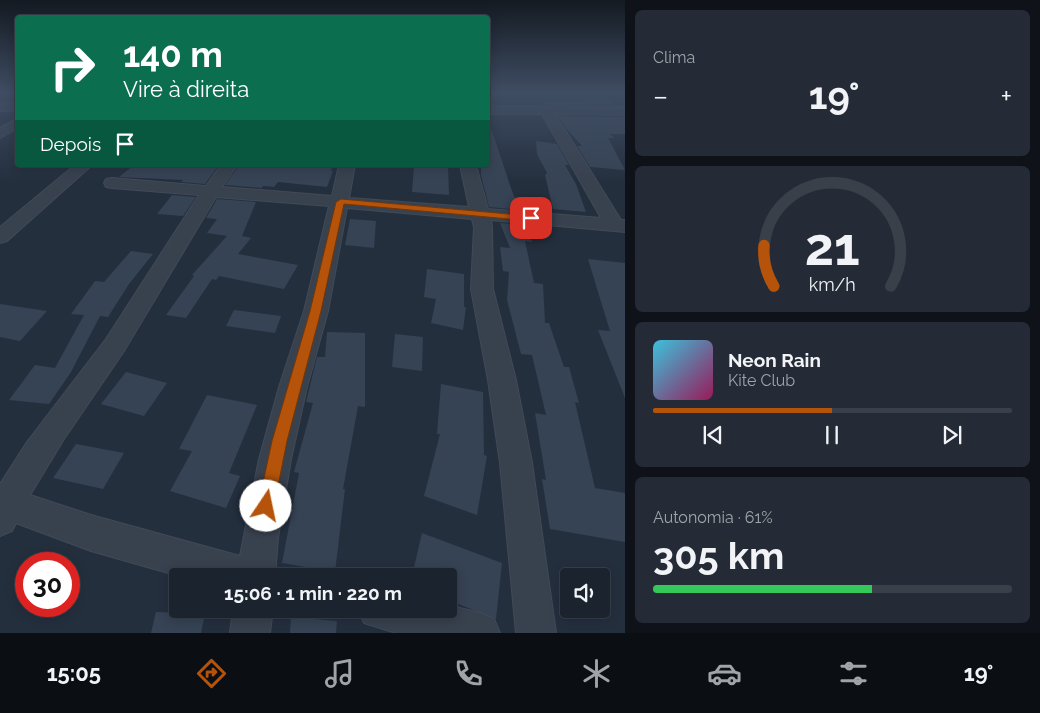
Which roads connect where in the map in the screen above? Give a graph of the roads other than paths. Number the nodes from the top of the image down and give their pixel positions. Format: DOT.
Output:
graph roads {
  1 [pos="555,123"];
  2 [pos="610,123"];
  3 [pos="15,124"];
  4 [pos="613,124"];
  5 [pos="0,134"];
  6 [pos="82,167"];
  7 [pos="228,167"];
  8 [pos="347,167"];
  9 [pos="468,167"];
  10 [pos="112,183"];
  11 [pos="210,192"];
  12 [pos="341,202"];
  13 [pos="480,214"];
  14 [pos="620,226"];
  15 [pos="0,237"];
  16 [pos="3,508"];
  17 [pos="215,568"];
  18 [pos="257,568"];
  19 [pos="252,618"];
  20 [pos="416,618"];
  21 [pos="250,633"];
  22 [pos="480,633"];
  23 [pos="536,633"];
  1 -- 14 [label="street"];
  2 -- 4 [label="street"];
  3 -- 5 [label="street"];
  6 -- 15 [label="street"];
  7 -- 11 [label="street"];
  8 -- 12 [label="street"];
  9 -- 13 [label="street"];
  10 -- 11 [label="street"];
  11 -- 12 [label="street"];
  11 -- 16 [label="street"];
  12 -- 13 [label="street"];
  12 -- 18 [label="street"];
  13 -- 14 [label="street"];
  13 -- 23 [label="street"];
  16 -- 17 [label="street"];
  19 -- 21 [label="street"];
  20 -- 22 [label="street"];
}
